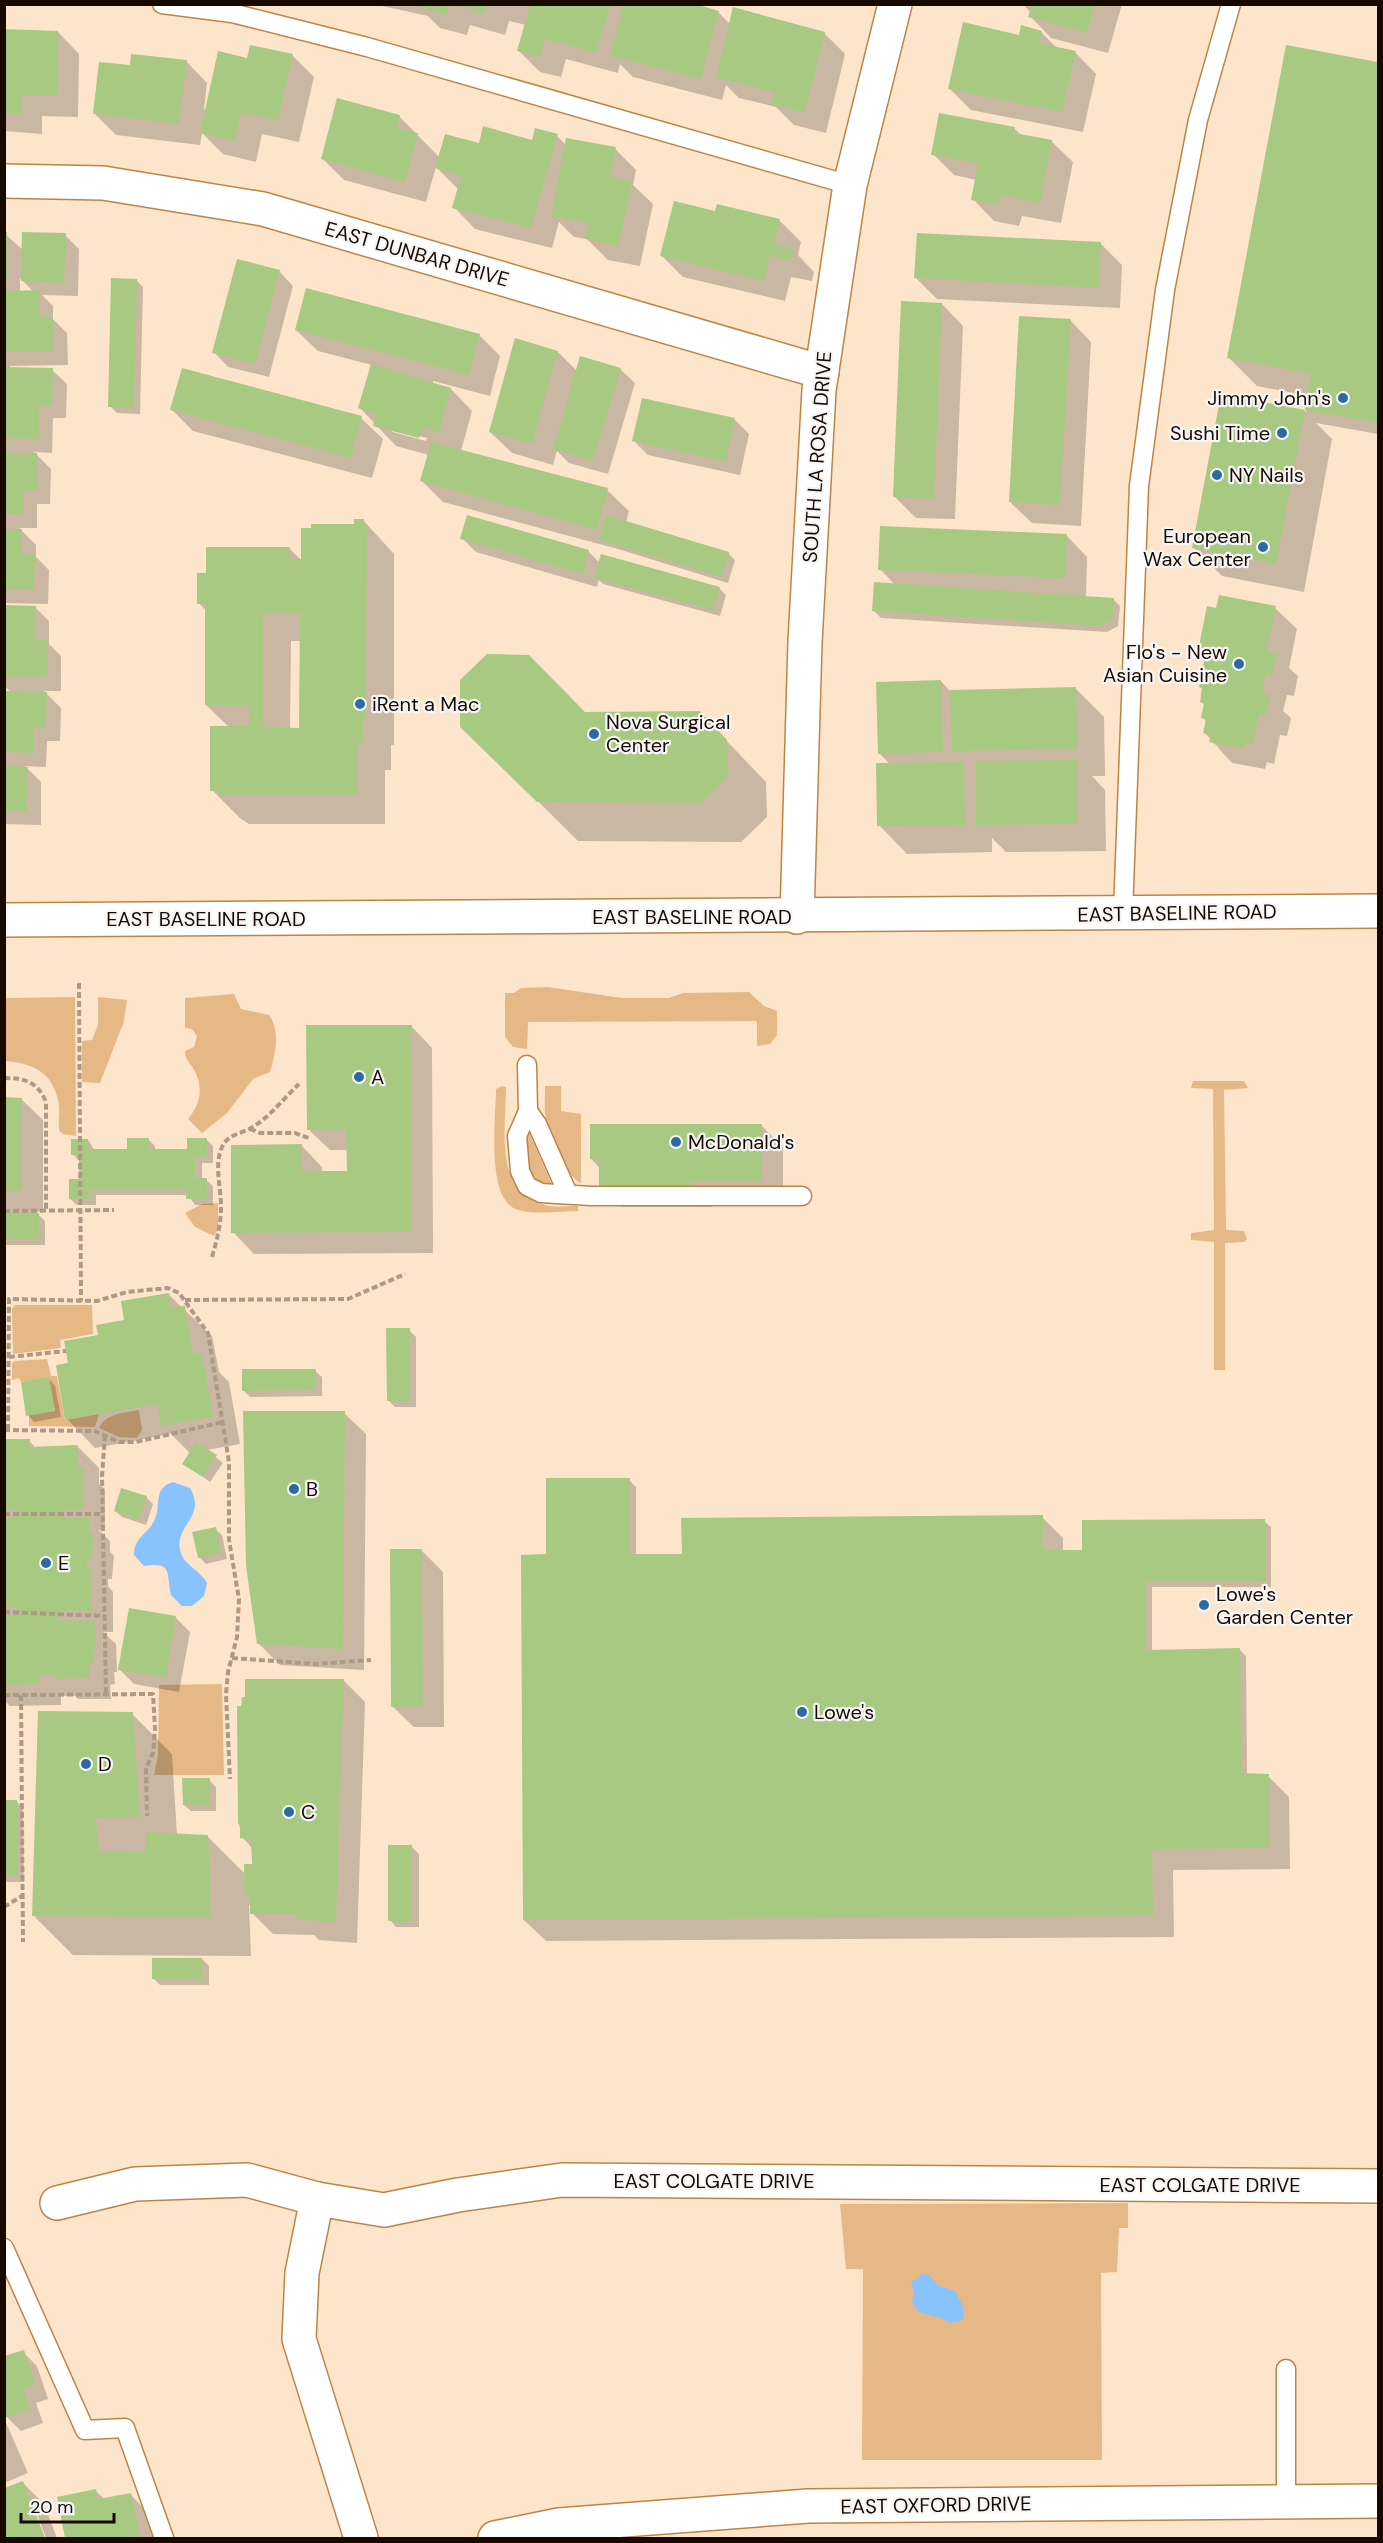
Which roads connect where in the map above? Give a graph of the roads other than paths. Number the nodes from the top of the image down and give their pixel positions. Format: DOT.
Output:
graph roads {
  1 [pos="162,4"];
  2 [pos="895,4"];
  3 [pos="1231,4"];
  4 [pos="4,181"];
  5 [pos="850,186"];
  6 [pos="822,372"];
  7 [pos="1378,911"];
  8 [pos="1124,913"];
  9 [pos="796,917"];
  10 [pos="4,920"];
  11 [pos="527,1065"];
  12 [pos="528,1112"];
  13 [pos="568,1194"];
  14 [pos="802,1196"];
  15 [pos="1378,2186"];
  16 [pos="317,2199"];
  17 [pos="57,2203"];
  18 [pos="4,2248"];
  19 [pos="1286,2369"];
  20 [pos="1378,2501"];
  21 [pos="1286,2502"];
  22 [pos="164,2538"];
  23 [pos="361,2538"];
  24 [pos="495,2538"];
  1 -- 5 [label="lane"];
  2 -- 5 [label="street, SOUTH LA ROSA DRIVE"];
  3 -- 8 [label="lane"];
  4 -- 6 [label="street, EAST DUNBAR DRIVE"];
  5 -- 6 [label="street, SOUTH LA ROSA DRIVE"];
  6 -- 9 [label="street, SOUTH LA ROSA DRIVE"];
  7 -- 8 [label="street, EAST BASELINE ROAD"];
  8 -- 9 [label="street, EAST BASELINE ROAD"];
  9 -- 10 [label="street, EAST BASELINE ROAD"];
  11 -- 12 [label="lane"];
  12 -- 13 [label="lane"];
  12 -- 13 [label="lane"];
  13 -- 14 [label="lane"];
  15 -- 16 [label="street, EAST COLGATE DRIVE"];
  16 -- 17 [label="street, EAST COLGATE DRIVE"];
  16 -- 23 [label="street"];
  18 -- 22 [label="lane"];
  19 -- 21 [label="lane"];
  20 -- 21 [label="street, EAST OXFORD DRIVE"];
  21 -- 24 [label="street, EAST OXFORD DRIVE"];
}
